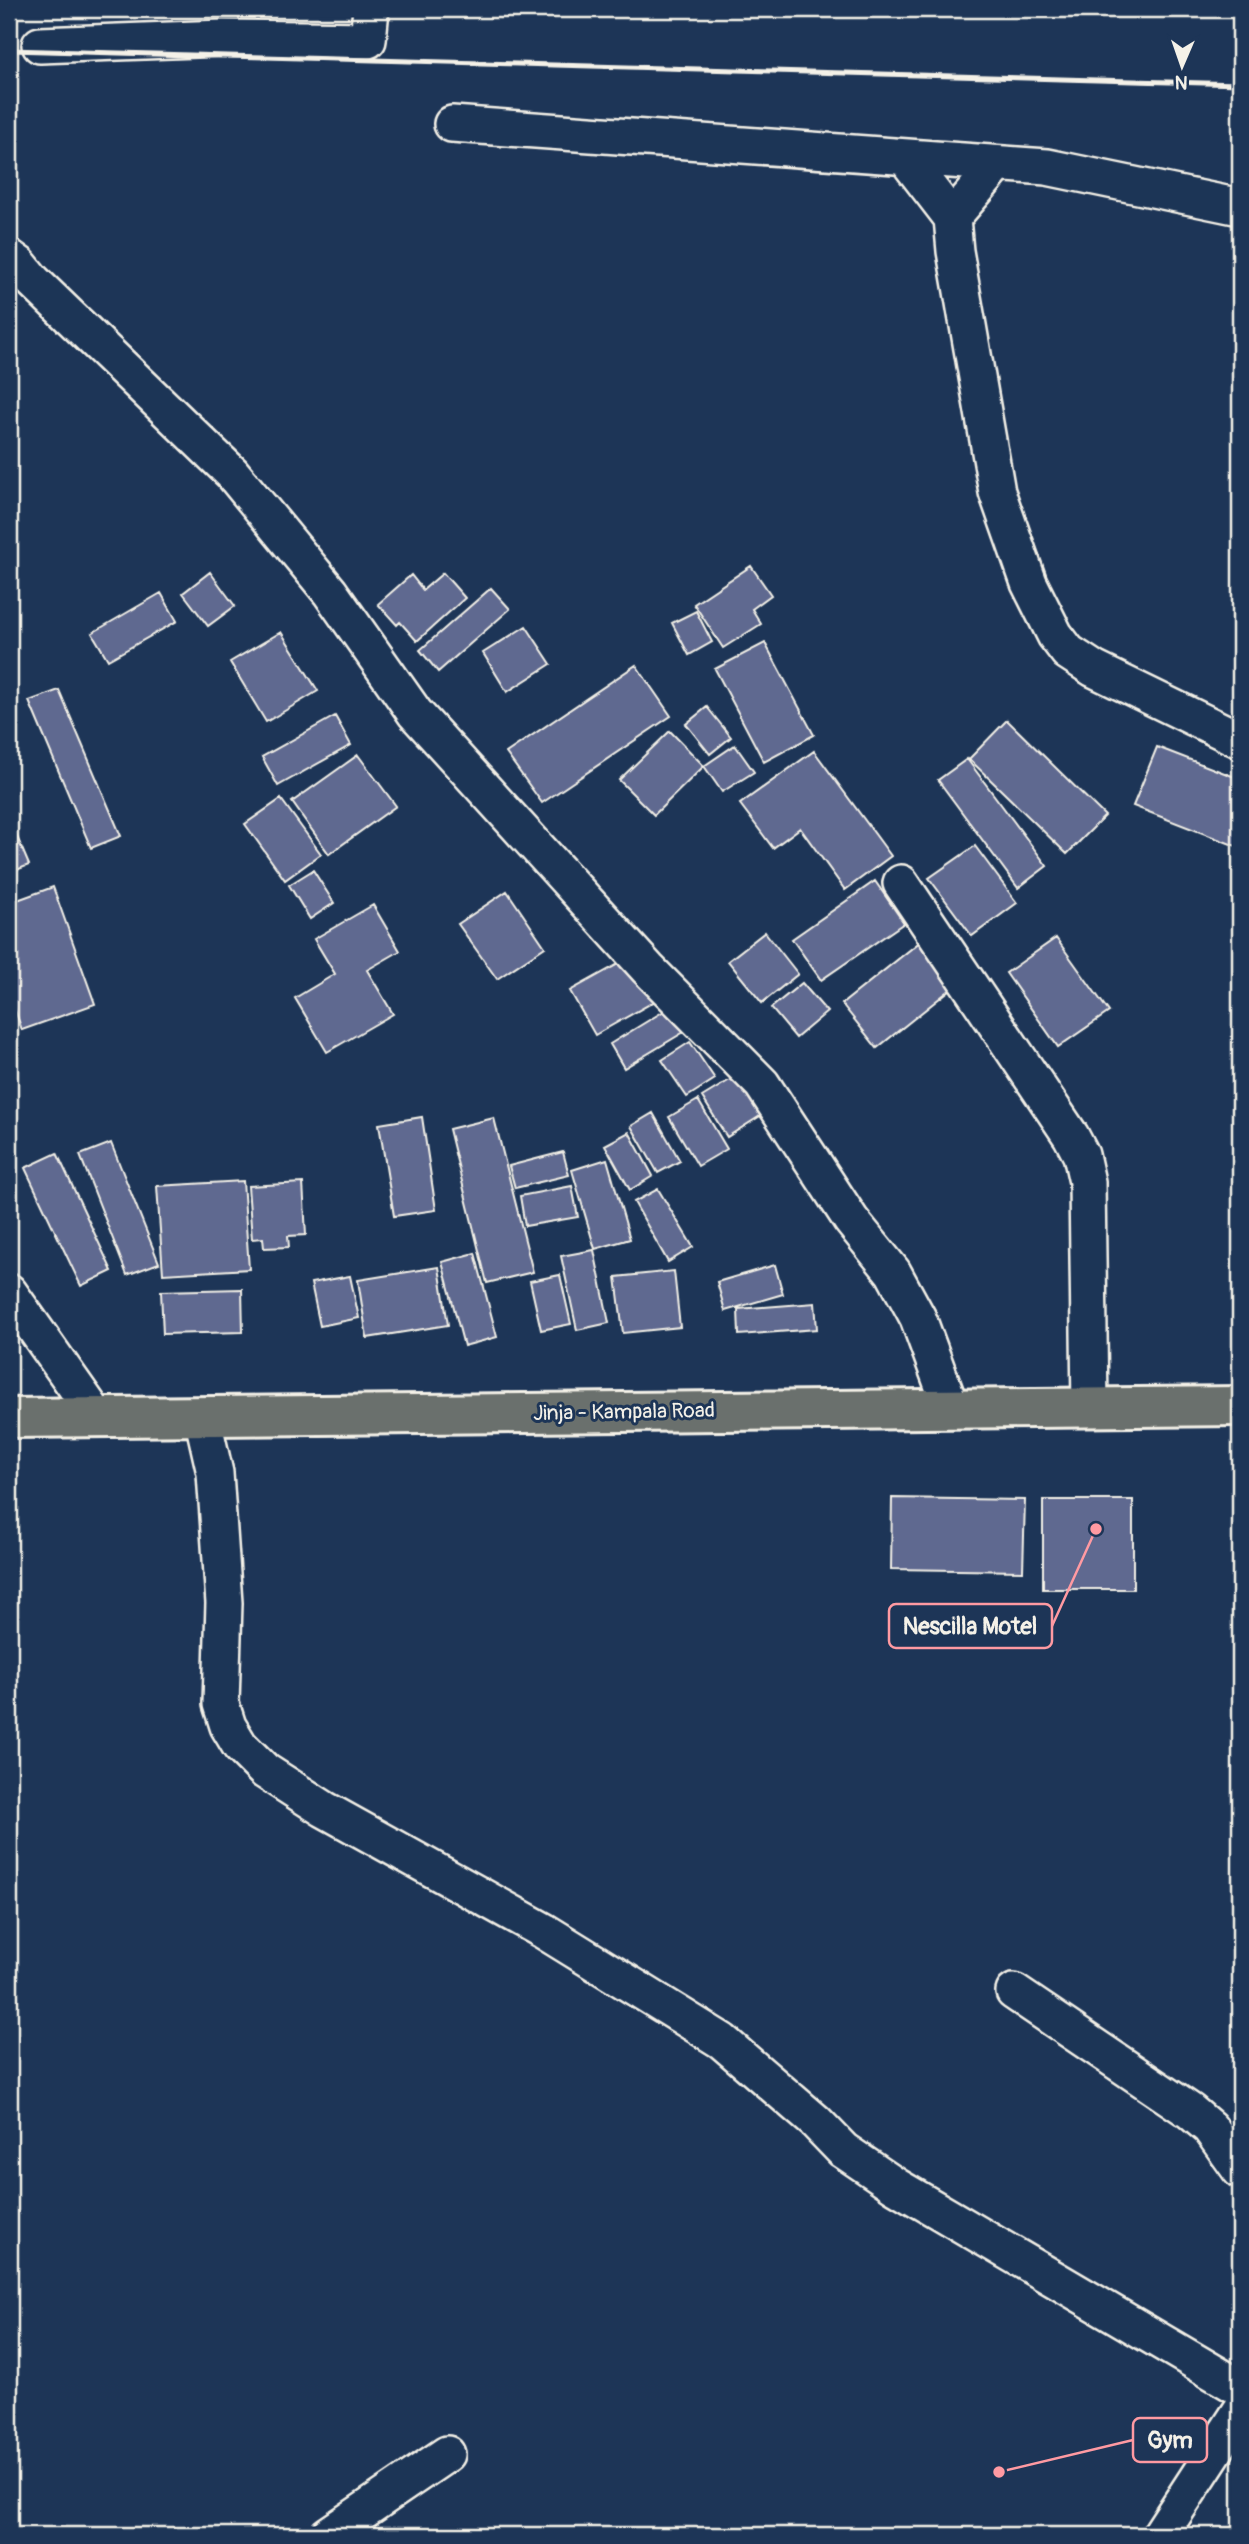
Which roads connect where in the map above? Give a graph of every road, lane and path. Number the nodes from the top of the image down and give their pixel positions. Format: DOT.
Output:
graph roads {
  1 [pos="371,9"];
  2 [pos="40,45"];
  3 [pos="452,124"];
  4 [pos="905,157"];
  5 [pos="998,164"];
  6 [pos="1240,206"];
  7 [pos="952,218"];
  8 [pos="9,257"];
  9 [pos="1240,740"];
  10 [pos="901,883"];
  11 [pos="9,1292"];
  12 [pos="1240,1406"];
  13 [pos="1090,1407"];
  14 [pos="950,1408"];
  15 [pos="202,1416"];
  16 [pos="97,1417"];
  17 [pos="9,1418"];
  18 [pos="1014,1992"];
  19 [pos="1240,2170"];
  20 [pos="1240,2388"];
  21 [pos="1240,2412"];
  22 [pos="447,2454"];
  23 [pos="328,2535"];
  24 [pos="1160,2535"];
  1 -- 2 [label="street"];
  3 -- 4 [label="street"];
  4 -- 5 [label="street"];
  4 -- 7 [label="street"];
  5 -- 6 [label="street"];
  5 -- 7 [label="street"];
  7 -- 9 [label="street"];
  8 -- 14 [label="street"];
  10 -- 13 [label="street"];
  11 -- 16 [label="street"];
  12 -- 13 [label="highway, Jinja - Kampala Road"];
  13 -- 14 [label="highway, Jinja - Kampala Road"];
  14 -- 15 [label="highway, Jinja - Kampala Road"];
  15 -- 16 [label="highway, Jinja - Kampala Road"];
  15 -- 20 [label="street"];
  16 -- 17 [label="highway, Jinja - Kampala Road"];
  18 -- 19 [label="street"];
  21 -- 24 [label="street"];
  22 -- 23 [label="street"];
}
